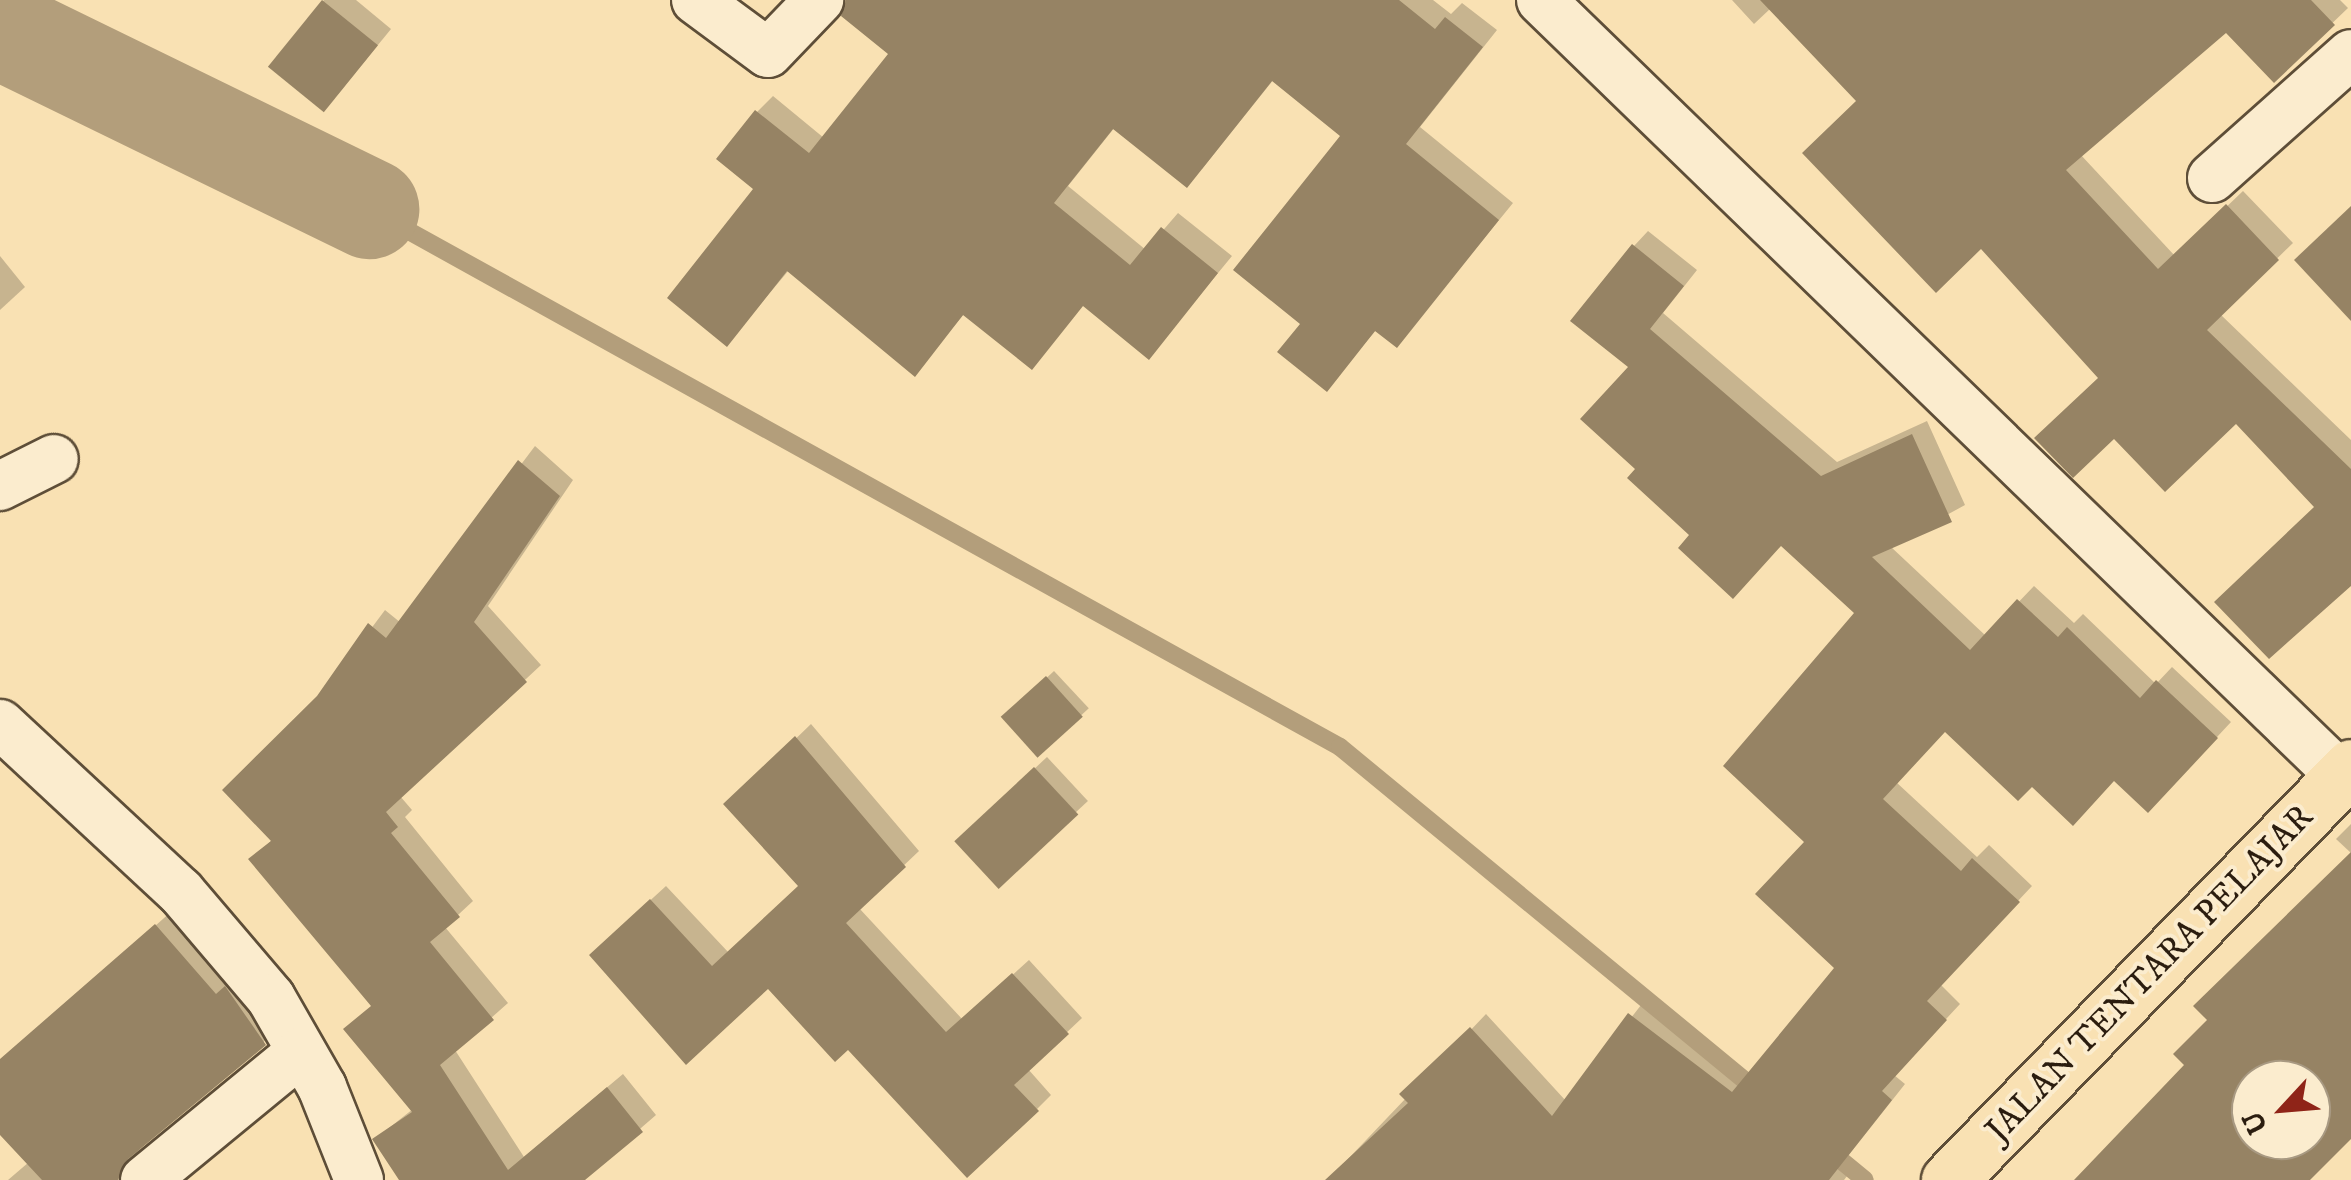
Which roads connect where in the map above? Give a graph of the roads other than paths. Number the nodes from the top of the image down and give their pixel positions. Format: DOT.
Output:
graph roads {
  1 [pos="696,0"];
  2 [pos="819,0"];
  3 [pos="1542,0"];
  4 [pos="2351,54"];
  5 [pos="2212,178"];
  6 [pos="54,459"];
  7 [pos="0,486"];
  8 [pos="0,724"];
  9 [pos="2346,772"];
  10 [pos="301,1052"];
  11 [pos="145,1180"];
  12 [pos="359,1180"];
  13 [pos="1949,1180"];
  1 -- 2 [label="street"];
  3 -- 9 [label="street"];
  4 -- 5 [label="street"];
  6 -- 7 [label="street"];
  8 -- 10 [label="street"];
  9 -- 13 [label="highway, JALAN TENTARA PELAJAR"];
  10 -- 11 [label="street"];
  10 -- 12 [label="street"];
}
